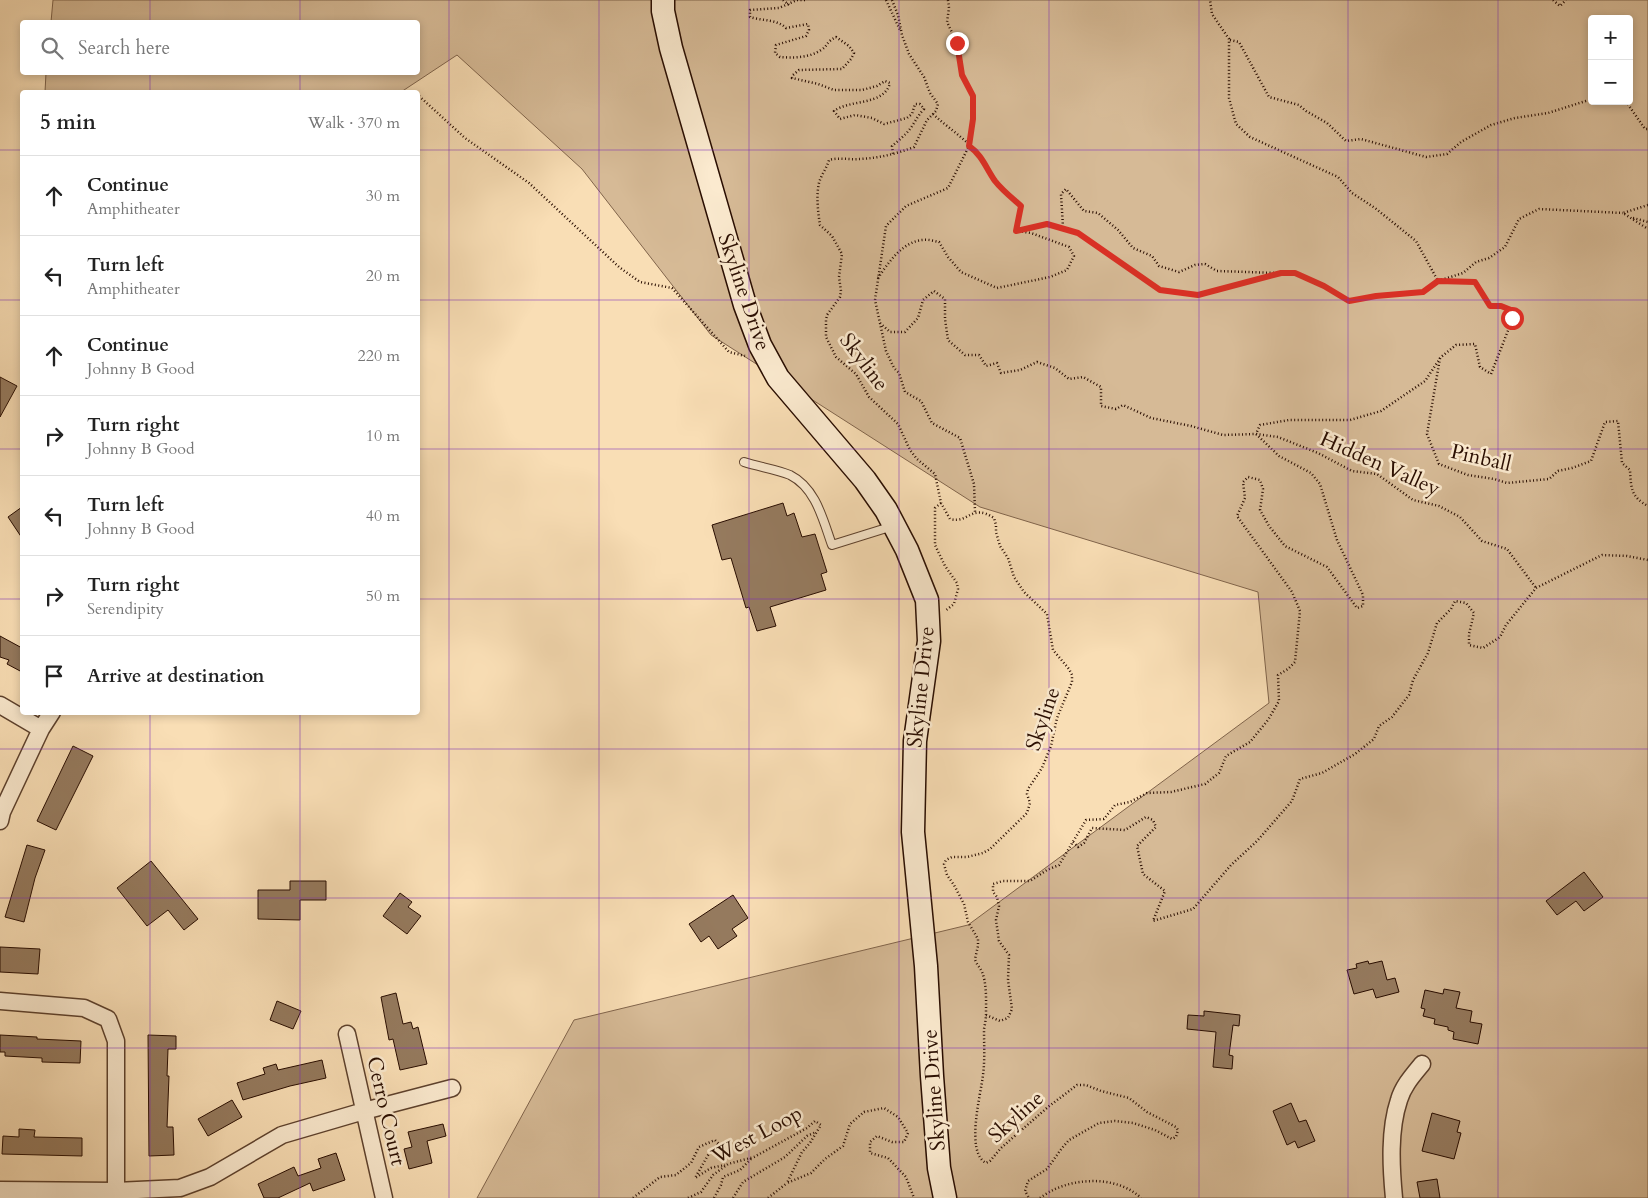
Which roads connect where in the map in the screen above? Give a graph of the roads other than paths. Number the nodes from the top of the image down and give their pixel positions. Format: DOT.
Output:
graph roads {
  1 [pos="663,0"];
  2 [pos="744,462"];
  3 [pos="895,526"];
  4 [pos="0,705"];
  5 [pos="50,715"];
  6 [pos="41,728"];
  7 [pos="0,821"];
  8 [pos="0,1001"];
  9 [pos="347,1034"];
  10 [pos="1422,1064"];
  11 [pos="452,1088"];
  12 [pos="364,1111"];
  13 [pos="0,1190"];
  14 [pos="116,1194"];
  15 [pos="384,1198"];
  16 [pos="945,1198"];
  17 [pos="1394,1198"];
  1 -- 3 [label="street, Skyline Drive"];
  2 -- 3 [label="lane"];
  3 -- 16 [label="street, Skyline Drive"];
  4 -- 6 [label="street"];
  5 -- 6 [label="street"];
  6 -- 7 [label="street"];
  8 -- 14 [label="street"];
  9 -- 12 [label="street, Cerro Court"];
  10 -- 17 [label="street"];
  11 -- 12 [label="street"];
  12 -- 14 [label="street"];
  12 -- 15 [label="street, Cerro Court"];
  13 -- 14 [label="street"];
}
